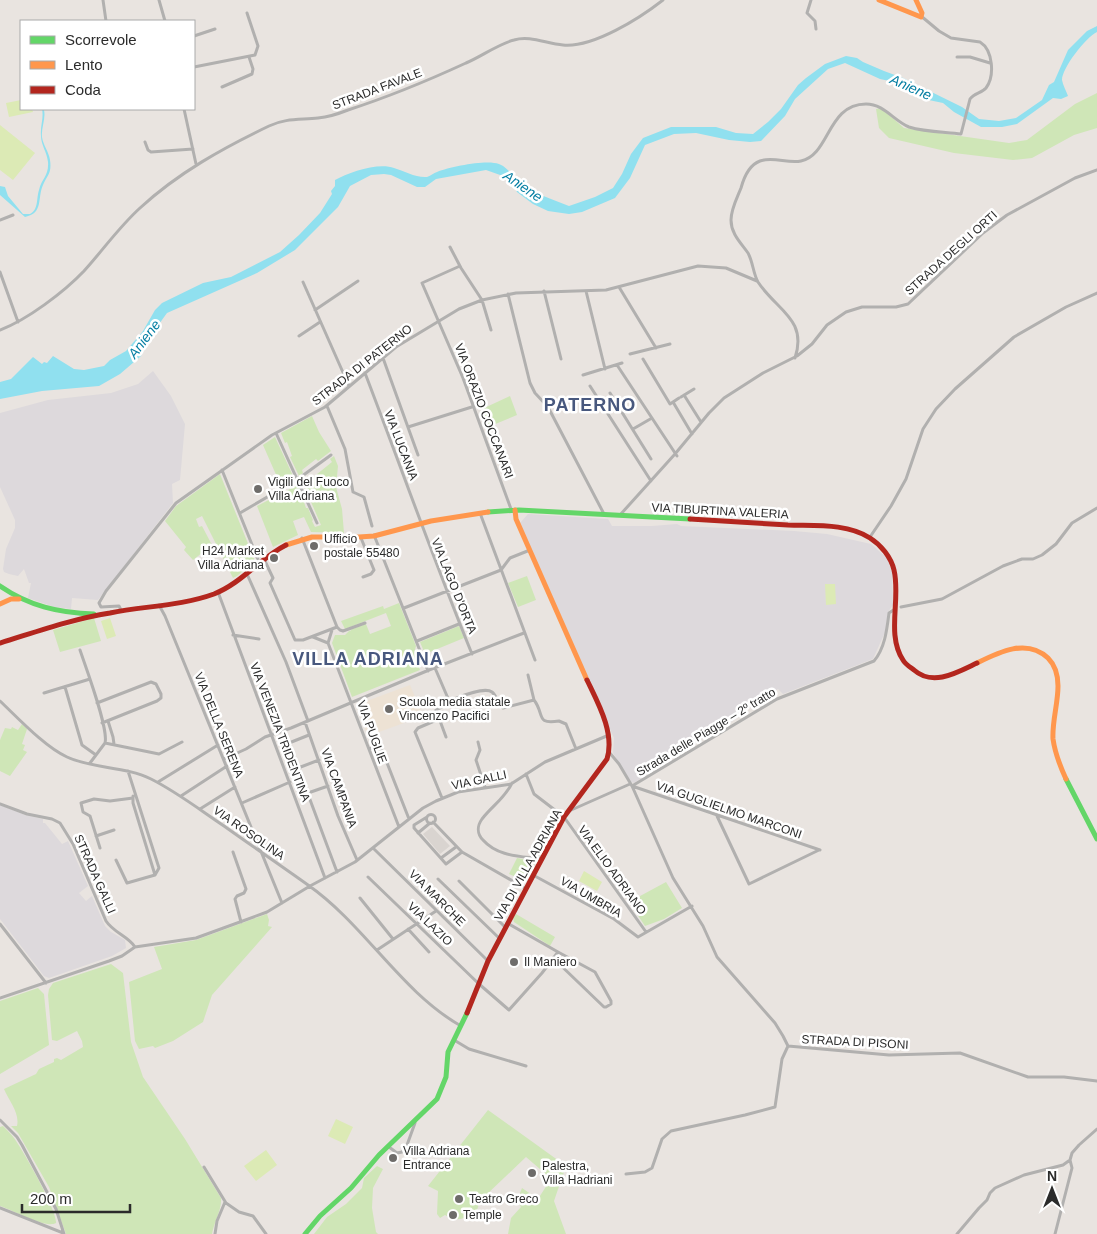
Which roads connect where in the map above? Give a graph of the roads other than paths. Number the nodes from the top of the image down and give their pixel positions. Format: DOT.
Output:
graph roads {
  1 [pos="103,0"];
  2 [pos="159,0"];
  3 [pos="663,0"];
  4 [pos="811,0"];
  5 [pos="879,0"];
  6 [pos="916,0"];
  7 [pos="248,13"];
  8 [pos="922,16"];
  9 [pos="106,20"];
  10 [pos="165,20"];
  11 [pos="215,29"];
  12 [pos="816,29"];
  13 [pos="195,36"];
  14 [pos="249,57"];
  15 [pos="957,57"];
  16 [pos="991,64"];
  17 [pos="195,67"];
  18 [pos="222,88"];
  19 [pos="184,110"];
  20 [pos="145,142"];
  21 [pos="193,149"];
  22 [pos="196,164"];
  23 [pos="1097,170"];
  24 [pos="13,215"];
  25 [pos="0,220"];
  26 [pos="450,247"];
  27 [pos="460,266"];
  28 [pos="0,272"];
  29 [pos="757,280"];
  30 [pos="358,281"];
  31 [pos="303,282"];
  32 [pos="619,287"];
  33 [pos="544,291"];
  34 [pos="586,291"];
  35 [pos="1097,293"];
  36 [pos="508,294"];
  37 [pos="482,300"];
  38 [pos="315,310"];
  39 [pos="439,320"];
  40 [pos="18,322"];
  41 [pos="320,322"];
  42 [pos="0,330"];
  43 [pos="491,330"];
  44 [pos="299,336"];
  45 [pos="670,344"];
  46 [pos="656,348"];
  47 [pos="630,354"];
  48 [pos="383,358"];
  49 [pos="795,358"];
  50 [pos="561,359"];
  51 [pos="643,359"];
  52 [pos="622,363"];
  53 [pos="617,365"];
  54 [pos="605,369"];
  55 [pos="365,373"];
  56 [pos="583,375"];
  57 [pos="349,386"];
  58 [pos="590,386"];
  59 [pos="694,389"];
  60 [pos="610,393"];
  61 [pos="681,397"];
  62 [pos="673,402"];
  63 [pos="327,406"];
  64 [pos="474,406"];
  65 [pos="652,418"];
  66 [pos="701,422"];
  67 [pos="408,427"];
  68 [pos="633,430"];
  69 [pos="276,433"];
  70 [pos="692,434"];
  71 [pos="331,455"];
  72 [pos="418,455"];
  73 [pos="676,455"];
  74 [pos="651,459"];
  75 [pos="222,470"];
  76 [pos="298,479"];
  77 [pos="651,481"];
  78 [pos="1097,508"];
  79 [pos="513,510"];
  80 [pos="240,512"];
  81 [pos="479,513"];
  82 [pos="605,515"];
  83 [pos="620,516"];
  84 [pos="317,523"];
  85 [pos="420,523"];
  86 [pos="372,526"];
  87 [pos="374,536"];
  88 [pos="361,537"];
  89 [pos="870,537"];
  90 [pos="302,538"];
  91 [pos="530,550"];
  92 [pos="262,560"];
  93 [pos="501,570"];
  94 [pos="247,573"];
  95 [pos="363,577"];
  96 [pos="1,588"];
  97 [pos="446,591"];
  98 [pos="218,592"];
  99 [pos="22,600"];
  100 [pos="0,604"];
  101 [pos="159,605"];
  102 [pos="404,608"];
  103 [pos="898,608"];
  104 [pos="121,610"];
  105 [pos="75,614"];
  106 [pos="102,614"];
  107 [pos="75,621"];
  108 [pos="366,623"];
  109 [pos="460,624"];
  110 [pos="338,627"];
  111 [pos="332,629"];
  112 [pos="524,633"];
  113 [pos="233,635"];
  114 [pos="313,637"];
  115 [pos="259,639"];
  116 [pos="417,641"];
  117 [pos="0,643"];
  118 [pos="328,643"];
  119 [pos="80,650"];
  120 [pos="472,654"];
  121 [pos="534,660"];
  122 [pos="435,668"];
  123 [pos="428,671"];
  124 [pos="528,675"];
  125 [pos="90,679"];
  126 [pos="65,687"];
  127 [pos="44,693"];
  128 [pos="534,700"];
  129 [pos="0,701"];
  130 [pos="449,702"];
  131 [pos="97,703"];
  132 [pos="352,703"];
  133 [pos="439,719"];
  134 [pos="108,721"];
  135 [pos="306,722"];
  136 [pos="102,723"];
  137 [pos="284,730"];
  138 [pos="272,734"];
  139 [pos="310,735"];
  140 [pos="609,735"];
  141 [pos="446,737"];
  142 [pos="114,739"];
  143 [pos="106,742"];
  144 [pos="182,742"];
  145 [pos="478,742"];
  146 [pos="289,743"];
  147 [pos="114,744"];
  148 [pos="218,746"];
  149 [pos="576,749"];
  150 [pos="369,750"];
  151 [pos="609,752"];
  152 [pos="96,755"];
  153 [pos="224,759"];
  154 [pos="319,760"];
  155 [pos="90,762"];
  156 [pos="227,766"];
  157 [pos="298,768"];
  158 [pos="128,771"];
  159 [pos="526,774"];
  160 [pos="158,782"];
  161 [pos="290,782"];
  162 [pos="512,783"];
  163 [pos="631,785"];
  164 [pos="235,786"];
  165 [pos="328,786"];
  166 [pos="485,787"];
  167 [pos="135,793"];
  168 [pos="308,793"];
  169 [pos="181,796"];
  170 [pos="132,798"];
  171 [pos="442,798"];
  172 [pos="242,803"];
  173 [pos="0,804"];
  174 [pos="425,807"];
  175 [pos="199,809"];
  176 [pos="568,811"];
  177 [pos="717,815"];
  178 [pos="428,816"];
  179 [pos="564,817"];
  180 [pos="409,819"];
  181 [pos="432,823"];
  182 [pos="399,827"];
  183 [pos="114,830"];
  184 [pos="418,833"];
  185 [pos="96,836"];
  186 [pos="1097,839"];
  187 [pos="456,847"];
  188 [pos="100,848"];
  189 [pos="373,848"];
  190 [pos="233,852"];
  191 [pos="462,852"];
  192 [pos="261,853"];
  193 [pos="441,858"];
  194 [pos="542,859"];
  195 [pos="116,860"];
  196 [pos="357,860"];
  197 [pos="337,872"];
  198 [pos="155,875"];
  199 [pos="533,875"];
  200 [pos="368,877"];
  201 [pos="325,878"];
  202 [pos="438,879"];
  203 [pos="459,881"];
  204 [pos="310,886"];
  205 [pos="526,888"];
  206 [pos="360,898"];
  207 [pos="282,903"];
  208 [pos="692,906"];
  209 [pos="436,911"];
  210 [pos="241,922"];
  211 [pos="0,924"];
  212 [pos="417,924"];
  213 [pos="506,925"];
  214 [pos="408,930"];
  215 [pos="646,932"];
  216 [pos="394,939"];
  217 [pos="499,939"];
  218 [pos="135,948"];
  219 [pos="377,950"];
  220 [pos="430,952"];
  221 [pos="558,952"];
  222 [pos="553,958"];
  223 [pos="488,961"];
  224 [pos="46,982"];
  225 [pos="479,984"];
  226 [pos="0,998"];
  227 [pos="461,1026"];
  228 [pos="454,1040"];
  229 [pos="788,1046"];
  230 [pos="526,1066"];
  231 [pos="1097,1081"];
  232 [pos="0,1120"];
  233 [pos="416,1120"];
  234 [pos="1097,1129"];
  235 [pos="402,1133"];
  236 [pos="410,1136"];
  237 [pos="389,1147"];
  238 [pos="1070,1160"];
  239 [pos="204,1167"];
  240 [pos="626,1174"];
  241 [pos="225,1202"];
  242 [pos="0,1208"];
  243 [pos="63,1234"];
  244 [pos="215,1234"];
  245 [pos="266,1234"];
  246 [pos="305,1234"];
  247 [pos="957,1234"];
  248 [pos="1055,1234"];
  1 -- 9 [label="street"];
  2 -- 10 [label="street"];
  3 -- 22 [label="street, STRADA FAVALE"];
  4 -- 12 [label="street"];
  5 -- 8 [label="main road"];
  6 -- 8 [label="main road"];
  7 -- 14 [label="street"];
  8 -- 16 [label="street"];
  11 -- 13 [label="street"];
  14 -- 17 [label="street"];
  14 -- 18 [label="street"];
  15 -- 16 [label="street"];
  16 -- 29 [label="street"];
  19 -- 21 [label="street"];
  20 -- 21 [label="street"];
  21 -- 22 [label="street"];
  22 -- 40 [label="street, STRADA FAVALE"];
  23 -- 49 [label="street, STRADA DEGLI ORTI"];
  24 -- 25 [label="street"];
  26 -- 27 [label="street"];
  27 -- 37 [label="street"];
  27 -- 39 [label="street, VIA ORAZIO COCCANARI"];
  28 -- 40 [label="street"];
  29 -- 32 [label="street, STRADA DI PATERNO"];
  29 -- 49 [label="street"];
  30 -- 38 [label="street"];
  31 -- 38 [label="street"];
  32 -- 34 [label="street, STRADA DI PATERNO"];
  32 -- 46 [label="street"];
  33 -- 34 [label="street, STRADA DI PATERNO"];
  33 -- 36 [label="street, STRADA DI PATERNO"];
  33 -- 50 [label="street"];
  34 -- 54 [label="street"];
  35 -- 89 [label="street"];
  36 -- 37 [label="street, STRADA DI PATERNO"];
  36 -- 82 [label="street"];
  37 -- 39 [label="street, STRADA DI PATERNO"];
  37 -- 43 [label="street"];
  38 -- 41 [label="street"];
  39 -- 48 [label="street, STRADA DI PATERNO"];
  39 -- 64 [label="street, VIA ORAZIO COCCANARI"];
  40 -- 42 [label="street, STRADA FAVALE"];
  41 -- 44 [label="street"];
  41 -- 57 [label="street"];
  45 -- 46 [label="street"];
  46 -- 47 [label="street"];
  48 -- 55 [label="street, STRADA DI PATERNO"];
  48 -- 67 [label="street"];
  49 -- 66 [label="street, STRADA DEGLI ORTI"];
  51 -- 62 [label="street"];
  52 -- 53 [label="street"];
  53 -- 54 [label="street"];
  53 -- 65 [label="street"];
  54 -- 56 [label="street"];
  55 -- 57 [label="street, STRADA DI PATERNO"];
  55 -- 85 [label="street, VIA LUCANIA"];
  57 -- 63 [label="street, STRADA DI PATERNO"];
  58 -- 77 [label="street"];
  59 -- 61 [label="street"];
  60 -- 68 [label="street"];
  61 -- 62 [label="street"];
  61 -- 66 [label="street"];
  62 -- 70 [label="street"];
  63 -- 69 [label="street, STRADA DI PATERNO"];
  63 -- 86 [label="street"];
  64 -- 67 [label="street"];
  64 -- 79 [label="street, VIA ORAZIO COCCANARI"];
  65 -- 68 [label="street"];
  65 -- 73 [label="street"];
  66 -- 70 [label="street, STRADA DEGLI ORTI"];
  67 -- 72 [label="street"];
  68 -- 74 [label="street"];
  69 -- 75 [label="street, STRADA DI PATERNO"];
  69 -- 76 [label="street"];
  70 -- 73 [label="street, STRADA DEGLI ORTI"];
  71 -- 76 [label="street"];
  73 -- 77 [label="street, STRADA DEGLI ORTI"];
  75 -- 80 [label="street"];
  75 -- 104 [label="street, STRADA DI PATERNO"];
  76 -- 80 [label="street"];
  76 -- 84 [label="street"];
  77 -- 83 [label="street, STRADA DEGLI ORTI"];
  78 -- 103 [label="street"];
  79 -- 81 [label="main road, VIA TIBURTINA VALERIA"];
  79 -- 82 [label="main road, VIA TIBURTINA VALERIA"];
  79 -- 91 [label="main road, VIA DI VILLA ADRIANA"];
  80 -- 92 [label="street"];
  81 -- 85 [label="main road, VIA TIBURTINA VALERIA"];
  81 -- 93 [label="street"];
  82 -- 83 [label="main road, VIA TIBURTINA VALERIA"];
  83 -- 89 [label="main road, VIA TIBURTINA VALERIA"];
  85 -- 87 [label="main road, VIA TIBURTINA VALERIA"];
  85 -- 97 [label="street, VIA LAGO D'ORTA"];
  87 -- 88 [label="main road, VIA TIBURTINA VALERIA"];
  87 -- 102 [label="street"];
  88 -- 90 [label="main road, VIA TIBURTINA VALERIA"];
  88 -- 95 [label="street"];
  89 -- 103 [label="main road, VIA TIBURTINA VALERIA"];
  90 -- 92 [label="main road, VIA TIBURTINA VALERIA"];
  90 -- 110 [label="street"];
  91 -- 93 [label="street"];
  91 -- 140 [label="main road, VIA DI VILLA ADRIANA"];
  92 -- 94 [label="main road, VIA TIBURTINA VALERIA"];
  92 -- 114 [label="street"];
  93 -- 97 [label="street"];
  93 -- 112 [label="street"];
  94 -- 98 [label="main road, VIA TIBURTINA VALERIA"];
  94 -- 135 [label="street, VIA CAMPANIA"];
  96 -- 99 [label="main road, VIA TIBURTINA VALERIA"];
  97 -- 102 [label="street"];
  97 -- 109 [label="street, VIA LAGO D'ORTA"];
  98 -- 101 [label="main road, VIA TIBURTINA VALERIA"];
  98 -- 113 [label="street, VIA VENEZIA TRIDENTINA"];
  99 -- 100 [label="main road"];
  99 -- 105 [label="main road, VIA TIBURTINA VALERIA"];
  101 -- 104 [label="main road, VIA TIBURTINA VALERIA"];
  101 -- 148 [label="street, VIA DELLA SERENA"];
  102 -- 116 [label="street"];
  103 -- 163 [label="street, Strada delle Piagge – 2º tratto"];
  103 -- 186 [label="main road, VIA TIBURTINA VALERIA"];
  104 -- 106 [label="main road, VIA TIBURTINA VALERIA"];
  105 -- 106 [label="main road, VIA TIBURTINA VALERIA"];
  105 -- 107 [label="main road"];
  106 -- 107 [label="main road, VIA TIBURTINA VALERIA"];
  107 -- 117 [label="main road, VIA TIBURTINA VALERIA"];
  108 -- 110 [label="street"];
  109 -- 116 [label="street"];
  109 -- 120 [label="street, VIA LAGO D'ORTA"];
  110 -- 111 [label="street"];
  111 -- 114 [label="street"];
  111 -- 118 [label="street"];
  112 -- 120 [label="street"];
  112 -- 121 [label="street"];
  113 -- 115 [label="street"];
  113 -- 138 [label="street, VIA VENEZIA TRIDENTINA"];
  114 -- 118 [label="street"];
  116 -- 123 [label="street"];
  118 -- 132 [label="street, VIA PUGLIE"];
  119 -- 125 [label="street"];
  120 -- 122 [label="street"];
  122 -- 123 [label="street"];
  122 -- 130 [label="street"];
  123 -- 132 [label="street"];
  124 -- 128 [label="street"];
  125 -- 126 [label="street"];
  125 -- 131 [label="street"];
  126 -- 127 [label="street"];
  126 -- 152 [label="street"];
  128 -- 130 [label="street"];
  128 -- 149 [label="street"];
  129 -- 155 [label="street, VIA ROSOLINA"];
  130 -- 133 [label="street"];
  131 -- 134 [label="street"];
  131 -- 136 [label="street"];
  132 -- 135 [label="street"];
  132 -- 150 [label="street, VIA PUGLIE"];
  133 -- 141 [label="street"];
  133 -- 171 [label="street"];
  134 -- 136 [label="street"];
  134 -- 142 [label="street"];
  135 -- 137 [label="street"];
  135 -- 139 [label="street, VIA CAMPANIA"];
  136 -- 143 [label="street"];
  137 -- 138 [label="street"];
  137 -- 146 [label="street"];
  138 -- 153 [label="street"];
  138 -- 161 [label="street, VIA VENEZIA TRIDENTINA"];
  139 -- 146 [label="street"];
  139 -- 154 [label="street, VIA CAMPANIA"];
  140 -- 149 [label="street, VIA GALLI"];
  140 -- 151 [label="main road, VIA DI VILLA ADRIANA"];
  142 -- 143 [label="street"];
  142 -- 147 [label="street"];
  143 -- 147 [label="street"];
  143 -- 152 [label="street"];
  144 -- 147 [label="street"];
  145 -- 166 [label="street"];
  146 -- 157 [label="street"];
  148 -- 153 [label="street, VIA DELLA SERENA"];
  148 -- 160 [label="street"];
  149 -- 159 [label="street, VIA GALLI"];
  150 -- 180 [label="street"];
  150 -- 182 [label="street, VIA PUGLIE"];
  151 -- 163 [label="street"];
  151 -- 176 [label="main road, VIA DI VILLA ADRIANA"];
  152 -- 155 [label="street"];
  153 -- 156 [label="street, VIA DELLA SERENA"];
  154 -- 157 [label="street"];
  154 -- 165 [label="street, VIA CAMPANIA"];
  155 -- 158 [label="street, VIA ROSOLINA"];
  156 -- 164 [label="street, VIA DELLA SERENA"];
  156 -- 169 [label="street"];
  157 -- 168 [label="street"];
  158 -- 160 [label="street, VIA ROSOLINA"];
  158 -- 167 [label="street"];
  159 -- 162 [label="street, VIA GALLI"];
  159 -- 179 [label="street, VIA ELIO ADRIANO"];
  160 -- 169 [label="street, VIA ROSOLINA"];
  161 -- 172 [label="street"];
  161 -- 201 [label="street, VIA VENEZIA TRIDENTINA"];
  162 -- 166 [label="street, VIA GALLI"];
  162 -- 194 [label="street"];
  163 -- 176 [label="street, VIA ELIO ADRIANO"];
  163 -- 177 [label="street, VIA GUGLIELMO MARCONI"];
  163 -- 208 [label="street"];
  164 -- 172 [label="street, VIA DELLA SERENA"];
  164 -- 175 [label="street"];
  165 -- 168 [label="street"];
  165 -- 196 [label="street, VIA CAMPANIA"];
  166 -- 171 [label="street, VIA GALLI"];
  167 -- 170 [label="street"];
  167 -- 198 [label="street"];
  168 -- 197 [label="street"];
  169 -- 175 [label="street, VIA ROSOLINA"];
  170 -- 185 [label="street"];
  170 -- 198 [label="street"];
  171 -- 174 [label="street, VIA GALLI"];
  172 -- 192 [label="street, VIA DELLA SERENA"];
  173 -- 218 [label="street, STRADA GALLI"];
  174 -- 178 [label="street"];
  174 -- 180 [label="street, VIA GALLI"];
  175 -- 192 [label="street, VIA ROSOLINA"];
  176 -- 179 [label="main road, VIA DI VILLA ADRIANA"];
  177 -- 177 [label="street, VIA GUGLIELMO MARCONI"];
  178 -- 181 [label="street"];
  178 -- 181 [label="street"];
  178 -- 184 [label="street"];
  179 -- 194 [label="main road, VIA DI VILLA ADRIANA"];
  179 -- 215 [label="street, VIA ELIO ADRIANO"];
  180 -- 182 [label="street, VIA GALLI"];
  181 -- 184 [label="street"];
  181 -- 187 [label="street"];
  182 -- 189 [label="street, VIA GALLI"];
  183 -- 185 [label="street"];
  184 -- 193 [label="street"];
  185 -- 188 [label="street"];
  187 -- 191 [label="street"];
  187 -- 193 [label="street"];
  189 -- 196 [label="street, VIA GALLI"];
  189 -- 209 [label="street, VIA MARCHE"];
  190 -- 210 [label="street"];
  191 -- 193 [label="street"];
  191 -- 205 [label="street"];
  192 -- 204 [label="street, VIA ROSOLINA"];
  192 -- 207 [label="street, VIA DELLA SERENA"];
  194 -- 199 [label="main road, VIA DI VILLA ADRIANA"];
  195 -- 198 [label="street"];
  196 -- 197 [label="street, VIA GALLI"];
  197 -- 201 [label="street, VIA GALLI"];
  199 -- 205 [label="main road, VIA DI VILLA ADRIANA"];
  199 -- 215 [label="street, VIA UMBRIA"];
  200 -- 212 [label="street, VIA LAZIO"];
  201 -- 204 [label="street, VIA GALLI"];
  202 -- 217 [label="street"];
  203 -- 213 [label="street"];
  204 -- 207 [label="street"];
  204 -- 219 [label="street, VIA ROSOLINA"];
  205 -- 213 [label="main road, VIA DI VILLA ADRIANA"];
  206 -- 216 [label="street"];
  207 -- 210 [label="street"];
  208 -- 215 [label="street"];
  208 -- 229 [label="street"];
  209 -- 212 [label="street"];
  209 -- 223 [label="street, VIA MARCHE"];
  210 -- 218 [label="street"];
  211 -- 224 [label="street"];
  212 -- 214 [label="street"];
  212 -- 225 [label="street, VIA LAZIO"];
  213 -- 217 [label="main road, VIA DI VILLA ADRIANA"];
  213 -- 221 [label="street"];
  214 -- 216 [label="street"];
  214 -- 220 [label="street"];
  216 -- 219 [label="street"];
  217 -- 223 [label="main road, VIA DI VILLA ADRIANA"];
  218 -- 224 [label="street"];
  219 -- 227 [label="street, VIA ROSOLINA"];
  221 -- 222 [label="street"];
  221 -- 222 [label="street"];
  222 -- 225 [label="street, VIA LAZIO"];
  223 -- 225 [label="main road, VIA DI VILLA ADRIANA"];
  224 -- 226 [label="street"];
  225 -- 227 [label="main road, VIA DI VILLA ADRIANA"];
  227 -- 228 [label="main road, VIA DI VILLA ADRIANA"];
  228 -- 230 [label="street"];
  228 -- 233 [label="main road, VIA DI VILLA ADRIANA"];
  229 -- 231 [label="street, STRADA DI PISONI"];
  229 -- 240 [label="street, STRADA DI PISONI"];
  232 -- 243 [label="street"];
  233 -- 235 [label="main road, VIA DI VILLA ADRIANA"];
  233 -- 236 [label="street, VIA DI VILLA ADRIANA"];
  234 -- 238 [label="street"];
  235 -- 236 [label="street"];
  235 -- 237 [label="main road, VIA DI VILLA ADRIANA"];
  236 -- 237 [label="street, VIA DI VILLA ADRIANA"];
  237 -- 246 [label="main road, VIA DI VILLA ADRIANA"];
  238 -- 247 [label="street"];
  238 -- 248 [label="street"];
  239 -- 241 [label="street"];
  241 -- 244 [label="street"];
  241 -- 245 [label="street"];
  242 -- 243 [label="street"];
}
